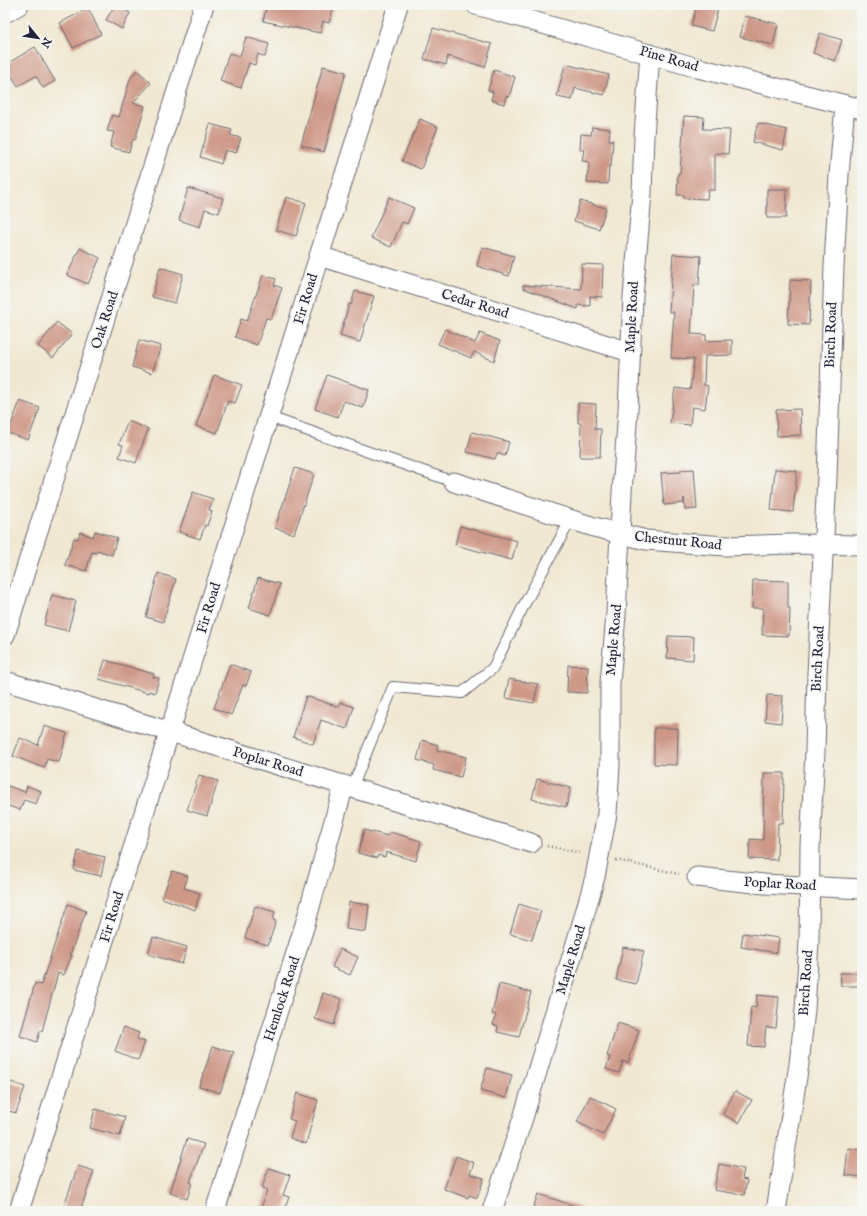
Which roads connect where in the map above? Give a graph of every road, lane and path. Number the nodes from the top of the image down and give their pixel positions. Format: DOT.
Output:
graph roads {
  1 [pos="19,5"];
  2 [pos="204,5"];
  3 [pos="398,5"];
  4 [pos="476,5"];
  5 [pos="5,13"];
  6 [pos="650,54"];
  7 [pos="853,107"];
  8 [pos="319,256"];
  9 [pos="630,352"];
  10 [pos="269,417"];
  11 [pos="454,482"];
  12 [pos="571,520"];
  13 [pos="620,534"];
  14 [pos="824,544"];
  15 [pos="862,545"];
  16 [pos="5,635"];
  17 [pos="5,681"];
  18 [pos="170,732"];
  19 [pos="348,787"];
  20 [pos="531,843"];
  21 [pos="697,877"];
  22 [pos="810,886"];
  23 [pos="862,889"];
  24 [pos="19,1211"];
  25 [pos="215,1211"];
  26 [pos="492,1211"];
  27 [pos="776,1211"];
  1 -- 5 [label="street"];
  2 -- 16 [label="street, Oak Road"];
  3 -- 8 [label="street, Fir Road"];
  4 -- 6 [label="street, Pine Road"];
  6 -- 7 [label="street, Pine Road"];
  6 -- 9 [label="street, Maple Road"];
  7 -- 14 [label="street, Birch Road"];
  8 -- 9 [label="street, Cedar Road"];
  8 -- 10 [label="street, Fir Road"];
  9 -- 13 [label="street, Maple Road"];
  10 -- 11 [label="lane"];
  10 -- 18 [label="street, Fir Road"];
  11 -- 12 [label="street, Chestnut Road"];
  12 -- 13 [label="street, Chestnut Road"];
  12 -- 19 [label="lane"];
  13 -- 14 [label="street, Chestnut Road"];
  13 -- 26 [label="street, Maple Road"];
  14 -- 15 [label="street, Chestnut Road"];
  14 -- 22 [label="street, Birch Road"];
  17 -- 18 [label="street, Poplar Road"];
  18 -- 19 [label="street, Poplar Road"];
  18 -- 24 [label="street, Fir Road"];
  19 -- 20 [label="street, Poplar Road"];
  19 -- 25 [label="street, Hemlock Road"];
  21 -- 22 [label="street, Poplar Road"];
  22 -- 23 [label="street, Poplar Road"];
  22 -- 27 [label="street, Birch Road"];
}
